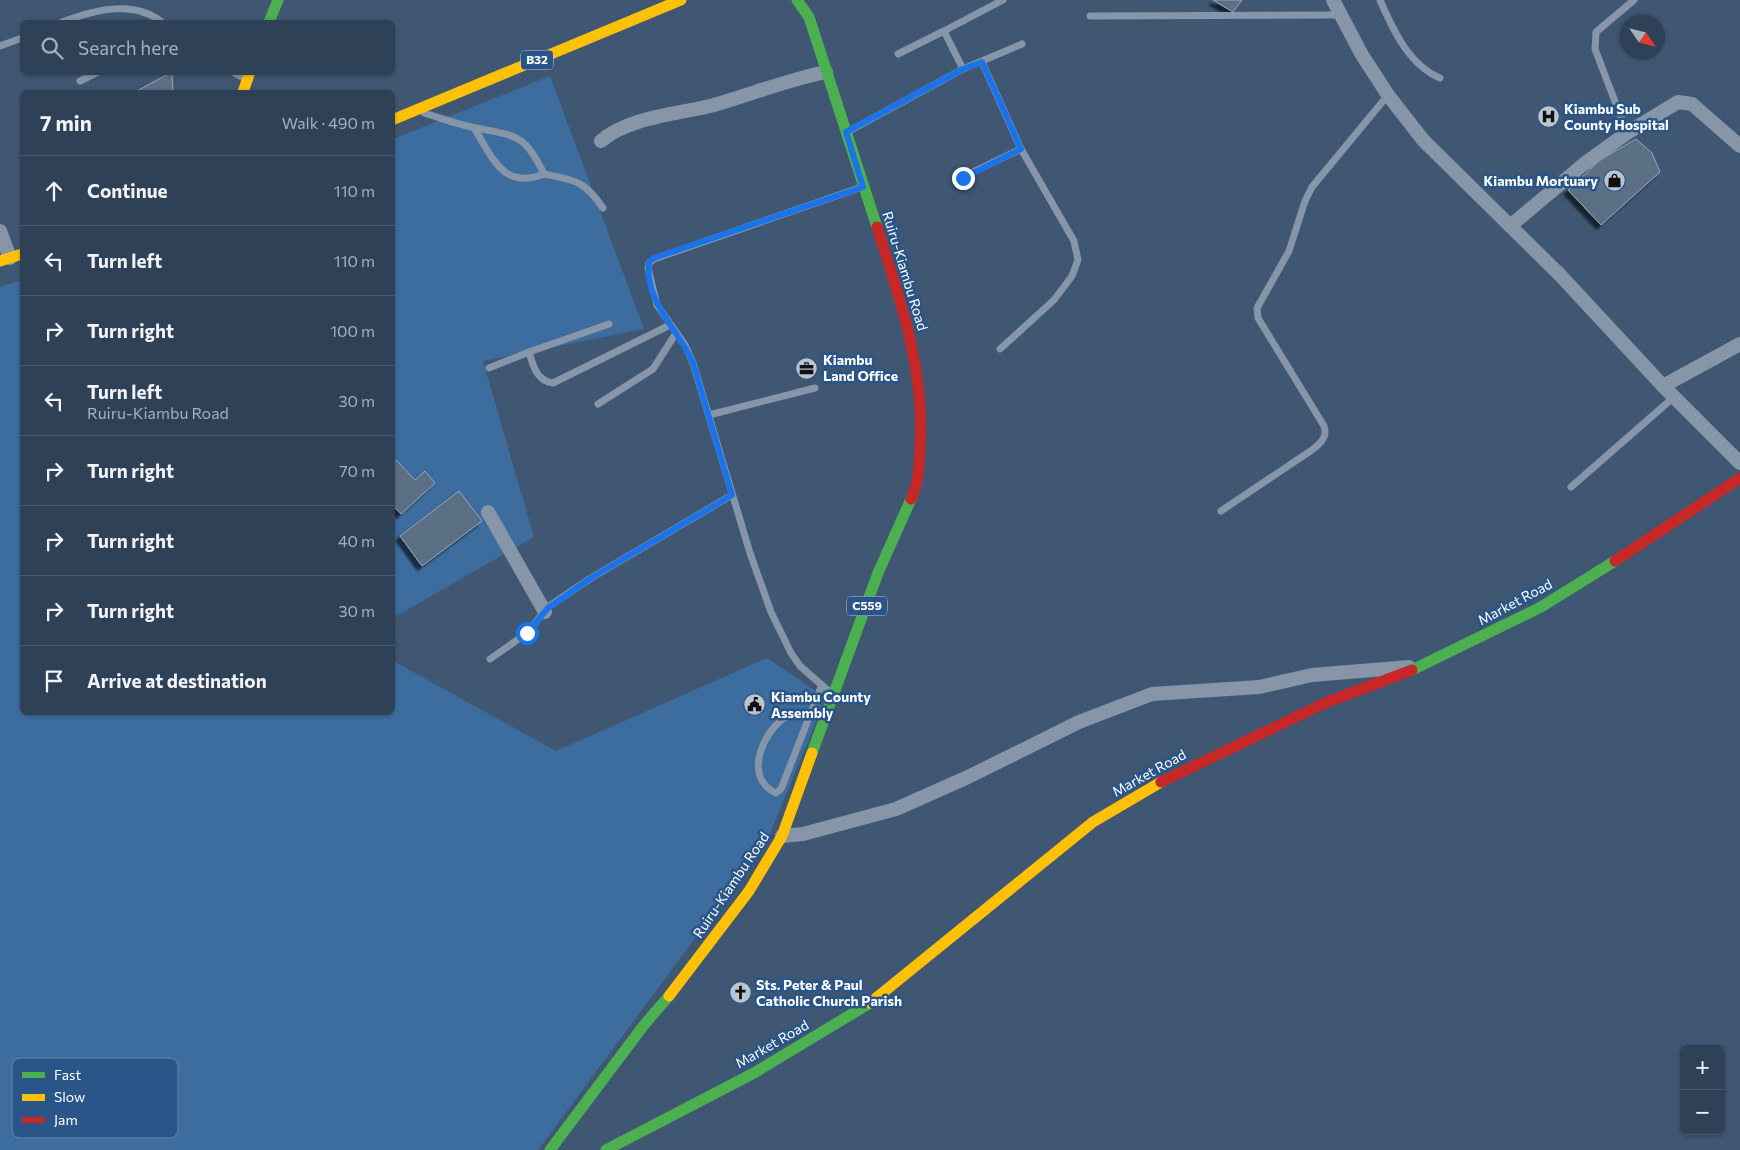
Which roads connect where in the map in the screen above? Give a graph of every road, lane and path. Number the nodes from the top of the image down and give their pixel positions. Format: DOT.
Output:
graph roads {
  1 [pos="278,0"];
  2 [pos="681,0"];
  3 [pos="797,0"];
  4 [pos="1003,0"];
  5 [pos="1333,0"];
  6 [pos="1380,0"];
  7 [pos="1634,0"];
  8 [pos="1341,15"];
  9 [pos="1090,16"];
  10 [pos="67,20"];
  11 [pos="160,20"];
  12 [pos="270,20"];
  13 [pos="944,31"];
  14 [pos="20,39"];
  15 [pos="1022,44"];
  16 [pos="0,46"];
  17 [pos="898,54"];
  18 [pos="982,62"];
  19 [pos="963,69"];
  20 [pos="826,72"];
  21 [pos="92,75"];
  22 [pos="248,76"];
  23 [pos="1440,78"];
  24 [pos="80,81"];
  25 [pos="244,90"];
  26 [pos="1388,95"];
  27 [pos="416,111"];
  28 [pos="395,119"];
  29 [pos="474,128"];
  30 [pos="846,132"];
  31 [pos="1627,133"];
  32 [pos="601,141"];
  33 [pos="1740,146"];
  34 [pos="1021,149"];
  35 [pos="544,174"];
  36 [pos="963,178"];
  37 [pos="863,187"];
  38 [pos="602,208"];
  39 [pos="1510,226"];
  40 [pos="0,231"];
  41 [pos="11,258"];
  42 [pos="609,324"];
  43 [pos="670,325"];
  44 [pos="676,333"];
  45 [pos="1740,344"];
  46 [pos="1000,349"];
  47 [pos="529,352"];
  48 [pos="489,368"];
  49 [pos="1664,386"];
  50 [pos="816,388"];
  51 [pos="1674,397"];
  52 [pos="598,404"];
  53 [pos="709,415"];
  54 [pos="1740,463"];
  55 [pos="1740,478"];
  56 [pos="1571,487"];
  57 [pos="732,495"];
  58 [pos="1222,511"];
  59 [pos="488,512"];
  60 [pos="545,612"];
  61 [pos="490,659"];
  62 [pos="1427,665"];
  63 [pos="822,687"];
  64 [pos="834,696"];
  65 [pos="811,713"];
  66 [pos="782,836"];
  67 [pos="550,1150"];
  68 [pos="606,1150"];
  1 -- 12 [label="main road"];
  2 -- 27 [label="main road, B32"];
  3 -- 20 [label="main road, Ruiru-Kiambu Road / C559"];
  4 -- 13 [label="lane"];
  5 -- 8 [label="street"];
  6 -- 23 [label="lane"];
  7 -- 31 [label="lane"];
  8 -- 9 [label="lane"];
  8 -- 26 [label="street"];
  10 -- 11 [label="lane"];
  13 -- 17 [label="lane"];
  13 -- 19 [label="lane"];
  14 -- 16 [label="lane"];
  15 -- 18 [label="lane"];
  18 -- 19 [label="lane"];
  18 -- 34 [label="lane"];
  19 -- 30 [label="lane"];
  20 -- 30 [label="main road, Ruiru-Kiambu Road / C559"];
  20 -- 32 [label="street"];
  21 -- 24 [label="lane"];
  22 -- 25 [label="main road"];
  26 -- 39 [label="street"];
  26 -- 58 [label="lane"];
  27 -- 28 [label="main road, B32"];
  27 -- 29 [label="lane"];
  29 -- 35 [label="lane"];
  29 -- 35 [label="lane"];
  30 -- 37 [label="main road, Ruiru-Kiambu Road / C559"];
  31 -- 33 [label="street"];
  31 -- 39 [label="street"];
  34 -- 36 [label="lane"];
  34 -- 46 [label="lane"];
  35 -- 38 [label="lane"];
  37 -- 43 [label="lane"];
  37 -- 64 [label="main road, Ruiru-Kiambu Road / C559"];
  39 -- 49 [label="street"];
  40 -- 41 [label="street"];
  42 -- 47 [label="lane"];
  43 -- 44 [label="lane"];
  43 -- 47 [label="lane"];
  44 -- 52 [label="lane"];
  44 -- 53 [label="lane"];
  45 -- 49 [label="street"];
  47 -- 48 [label="lane"];
  49 -- 51 [label="street"];
  50 -- 53 [label="lane"];
  51 -- 54 [label="street"];
  51 -- 56 [label="lane"];
  53 -- 57 [label="lane"];
  55 -- 62 [label="main road, Market Road"];
  57 -- 60 [label="lane"];
  57 -- 63 [label="lane"];
  59 -- 60 [label="street"];
  60 -- 61 [label="lane"];
  62 -- 66 [label="street"];
  62 -- 68 [label="main road, Market Road"];
  63 -- 64 [label="lane"];
  63 -- 65 [label="lane"];
  64 -- 66 [label="main road, Ruiru-Kiambu Road / C559"];
  65 -- 65 [label="lane"];
  66 -- 67 [label="main road, Ruiru-Kiambu Road / C559"];
}
